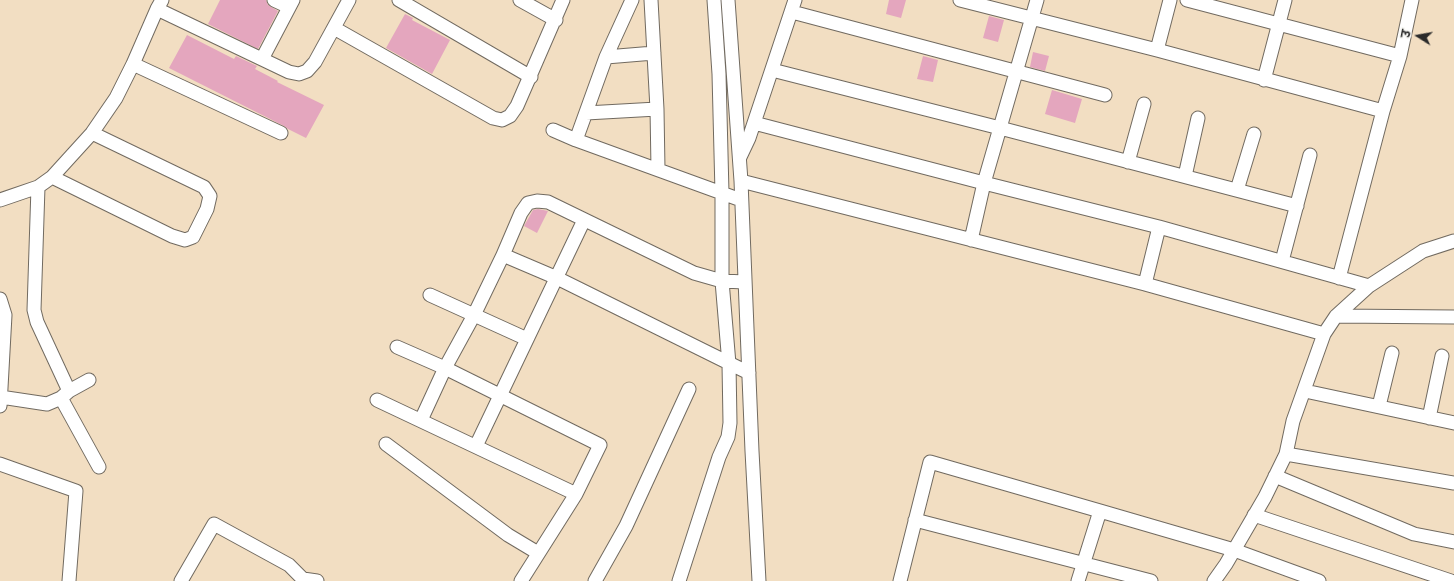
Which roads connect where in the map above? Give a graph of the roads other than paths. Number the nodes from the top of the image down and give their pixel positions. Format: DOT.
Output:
graph roads {
  1 [pos="274,0"];
  2 [pos="349,0"];
  3 [pos="399,0"];
  4 [pos="520,0"];
  5 [pos="563,0"];
  6 [pos="632,0"];
  7 [pos="651,0"];
  8 [pos="714,0"];
  9 [pos="728,0"];
  10 [pos="960,0"];
  11 [pos="1037,0"];
  12 [pos="1170,0"];
  13 [pos="1187,0"];
  14 [pos="1285,0"];
  15 [pos="1412,0"];
  16 [pos="159,4"];
  17 [pos="291,4"];
  18 [pos="794,6"];
  19 [pos="1032,18"];
  20 [pos="556,20"];
  21 [pos="1279,24"];
  22 [pos="334,28"];
  23 [pos="1158,50"];
  24 [pos="654,53"];
  25 [pos="1400,56"];
  26 [pos="606,57"];
  27 [pos="262,58"];
  28 [pos="133,64"];
  29 [pos="772,70"];
  30 [pos="1017,73"];
  31 [pos="530,77"];
  32 [pos="1264,80"];
  33 [pos="1105,95"];
  34 [pos="1144,104"];
  35 [pos="657,109"];
  36 [pos="1383,111"];
  37 [pos="586,112"];
  38 [pos="1198,118"];
  39 [pos="754,123"];
  40 [pos="1000,128"];
  41 [pos="553,130"];
  42 [pos="92,133"];
  43 [pos="281,133"];
  44 [pos="1254,134"];
  45 [pos="576,140"];
  46 [pos="1310,155"];
  47 [pos="740,158"];
  48 [pos="1128,162"];
  49 [pos="658,169"];
  50 [pos="52,176"];
  51 [pos="1185,176"];
  52 [pos="741,181"];
  53 [pos="984,183"];
  54 [pos="38,187"];
  55 [pos="1237,190"];
  56 [pos="731,196"];
  57 [pos="0,200"];
  58 [pos="1297,206"];
  59 [pos="584,220"];
  60 [pos="1159,227"];
  61 [pos="971,240"];
  62 [pos="1454,241"];
  63 [pos="503,255"];
  64 [pos="1282,261"];
  65 [pos="556,278"];
  66 [pos="1339,278"];
  67 [pos="733,282"];
  68 [pos="1145,284"];
  69 [pos="1368,286"];
  70 [pos="430,295"];
  71 [pos="0,299"];
  72 [pos="2,315"];
  73 [pos="474,315"];
  74 [pos="1336,316"];
  75 [pos="1454,317"];
  76 [pos="1324,334"];
  77 [pos="527,339"];
  78 [pos="398,347"];
  79 [pos="1392,353"];
  80 [pos="1442,356"];
  81 [pos="445,368"];
  82 [pos="740,368"];
  83 [pos="89,380"];
  84 [pos="689,389"];
  85 [pos="1304,391"];
  86 [pos="500,395"];
  87 [pos="58,398"];
  88 [pos="0,400"];
  89 [pos="377,400"];
  90 [pos="1379,406"];
  91 [pos="1429,418"];
  92 [pos="421,420"];
  93 [pos="1454,423"];
  94 [pos="386,444"];
  95 [pos="476,446"];
  96 [pos="1286,454"];
  97 [pos="99,467"];
  98 [pos="1,468"];
  99 [pos="1275,476"];
  100 [pos="1454,483"];
  101 [pos="576,494"];
  102 [pos="1100,511"];
  103 [pos="1254,515"];
  104 [pos="915,520"];
  105 [pos="1454,542"];
  106 [pos="1234,550"];
  107 [pos="538,553"];
  108 [pos="1083,564"];
  109 [pos="69,581"];
  110 [pos="181,581"];
  111 [pos="317,581"];
  112 [pos="521,581"];
  113 [pos="595,581"];
  114 [pos="679,581"];
  115 [pos="759,581"];
  116 [pos="900,581"];
  117 [pos="1078,581"];
  118 [pos="1151,581"];
  119 [pos="1214,581"];
  120 [pos="1319,581"];
  121 [pos="1451,581"];
  1 -- 17 [label="street"];
  2 -- 22 [label="street"];
  3 -- 31 [label="street"];
  4 -- 20 [label="street"];
  5 -- 20 [label="street"];
  6 -- 26 [label="street"];
  7 -- 24 [label="street"];
  8 -- 56 [label="street"];
  9 -- 47 [label="street"];
  10 -- 19 [label="street"];
  11 -- 19 [label="street"];
  12 -- 23 [label="street"];
  13 -- 21 [label="street"];
  14 -- 21 [label="street"];
  15 -- 25 [label="street"];
  16 -- 27 [label="street"];
  16 -- 28 [label="street"];
  17 -- 27 [label="street"];
  18 -- 29 [label="street"];
  18 -- 30 [label="street"];
  19 -- 23 [label="street"];
  19 -- 30 [label="street"];
  20 -- 31 [label="street"];
  21 -- 25 [label="street"];
  21 -- 32 [label="street"];
  22 -- 27 [label="street"];
  22 -- 31 [label="street"];
  23 -- 32 [label="street"];
  24 -- 26 [label="street"];
  24 -- 35 [label="street"];
  25 -- 36 [label="street"];
  26 -- 37 [label="street"];
  28 -- 42 [label="street"];
  28 -- 43 [label="street"];
  29 -- 39 [label="street"];
  29 -- 40 [label="street"];
  30 -- 33 [label="street"];
  30 -- 40 [label="street"];
  32 -- 36 [label="street"];
  34 -- 48 [label="street"];
  35 -- 37 [label="street"];
  35 -- 49 [label="street"];
  36 -- 66 [label="street"];
  37 -- 45 [label="street"];
  38 -- 51 [label="street"];
  39 -- 47 [label="street"];
  39 -- 53 [label="street"];
  40 -- 48 [label="street"];
  40 -- 53 [label="street"];
  41 -- 45 [label="street"];
  42 -- 50 [label="street"];
  42 -- 50 [label="street"];
  44 -- 55 [label="street"];
  45 -- 49 [label="street"];
  46 -- 58 [label="street"];
  47 -- 52 [label="street"];
  48 -- 51 [label="street"];
  49 -- 56 [label="street"];
  50 -- 54 [label="street"];
  51 -- 55 [label="street"];
  52 -- 56 [label="street"];
  52 -- 61 [label="street"];
  53 -- 60 [label="street"];
  53 -- 61 [label="street"];
  54 -- 57 [label="street"];
  54 -- 87 [label="street"];
  55 -- 58 [label="street"];
  56 -- 67 [label="street"];
  56 -- 67 [label="street"];
  58 -- 64 [label="street"];
  59 -- 63 [label="street"];
  59 -- 65 [label="street"];
  59 -- 67 [label="street"];
  60 -- 64 [label="street"];
  60 -- 68 [label="street"];
  61 -- 68 [label="street"];
  62 -- 69 [label="street"];
  63 -- 65 [label="street"];
  63 -- 73 [label="street"];
  64 -- 66 [label="street"];
  65 -- 77 [label="street"];
  65 -- 82 [label="street"];
  66 -- 69 [label="street"];
  67 -- 82 [label="street"];
  67 -- 82 [label="street"];
  68 -- 76 [label="street"];
  69 -- 74 [label="street"];
  70 -- 73 [label="street"];
  71 -- 72 [label="street"];
  72 -- 88 [label="street"];
  73 -- 77 [label="street"];
  73 -- 81 [label="street"];
  74 -- 75 [label="street"];
  74 -- 76 [label="street"];
  76 -- 85 [label="street"];
  77 -- 86 [label="street"];
  78 -- 81 [label="street"];
  79 -- 90 [label="street"];
  80 -- 91 [label="street"];
  81 -- 86 [label="street"];
  81 -- 92 [label="street"];
  82 -- 114 [label="street"];
  82 -- 115 [label="street"];
  83 -- 87 [label="street"];
  84 -- 113 [label="street"];
  85 -- 90 [label="street"];
  85 -- 96 [label="street"];
  86 -- 95 [label="street"];
  86 -- 101 [label="street"];
  87 -- 88 [label="street"];
  87 -- 97 [label="street"];
  89 -- 92 [label="street"];
  90 -- 91 [label="street"];
  91 -- 93 [label="street"];
  92 -- 95 [label="street"];
  94 -- 107 [label="street"];
  95 -- 101 [label="street"];
  96 -- 99 [label="street"];
  96 -- 100 [label="street"];
  98 -- 109 [label="street"];
  99 -- 103 [label="street"];
  99 -- 105 [label="street"];
  101 -- 107 [label="street"];
  102 -- 104 [label="street"];
  102 -- 106 [label="street"];
  102 -- 108 [label="street"];
  103 -- 106 [label="street"];
  103 -- 121 [label="street"];
  104 -- 108 [label="street"];
  104 -- 116 [label="street"];
  106 -- 119 [label="street"];
  106 -- 120 [label="street"];
  107 -- 112 [label="street"];
  108 -- 117 [label="street"];
  108 -- 118 [label="street"];
  110 -- 111 [label="street"];
}
